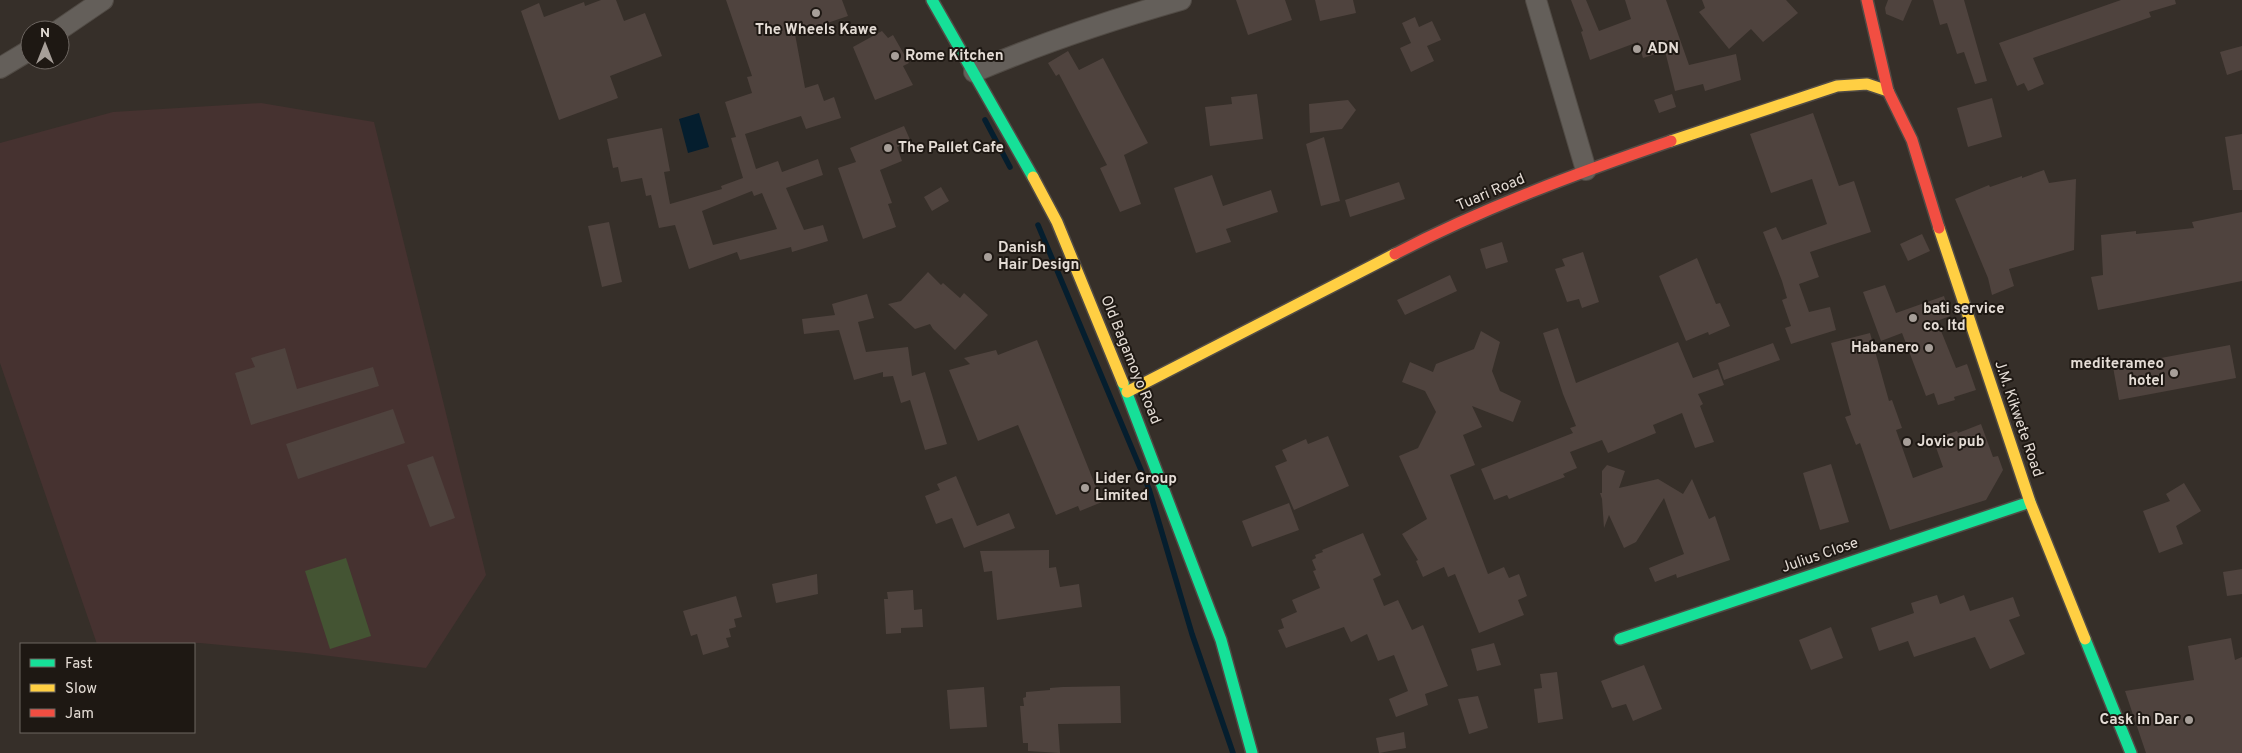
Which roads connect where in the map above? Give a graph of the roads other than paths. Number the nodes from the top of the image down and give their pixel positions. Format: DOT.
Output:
graph roads {
  1 [pos="103,0"];
  2 [pos="932,0"];
  3 [pos="1181,0"];
  4 [pos="1536,0"];
  5 [pos="1867,0"];
  6 [pos="70,22"];
  7 [pos="20,56"];
  8 [pos="0,68"];
  9 [pos="974,72"];
  10 [pos="1888,91"];
  11 [pos="1586,170"];
  12 [pos="1127,392"];
  13 [pos="2030,502"];
  14 [pos="1620,639"];
  15 [pos="1252,753"];
  16 [pos="2131,753"];
  1 -- 6 [label="street"];
  2 -- 9 [label="street, Old Bagamoyo Road"];
  3 -- 9 [label="street"];
  4 -- 11 [label="street"];
  5 -- 10 [label="street, J.M. Kikwete Road"];
  7 -- 8 [label="street"];
  9 -- 12 [label="street, Old Bagamoyo Road"];
  10 -- 11 [label="street, Tuari Road"];
  10 -- 13 [label="street, J.M. Kikwete Road"];
  11 -- 12 [label="street, Tuari Road"];
  12 -- 15 [label="street, Old Bagamoyo Road"];
  13 -- 14 [label="street, Julius Close"];
  13 -- 16 [label="street, J.M. Kikwete Road"];
}
